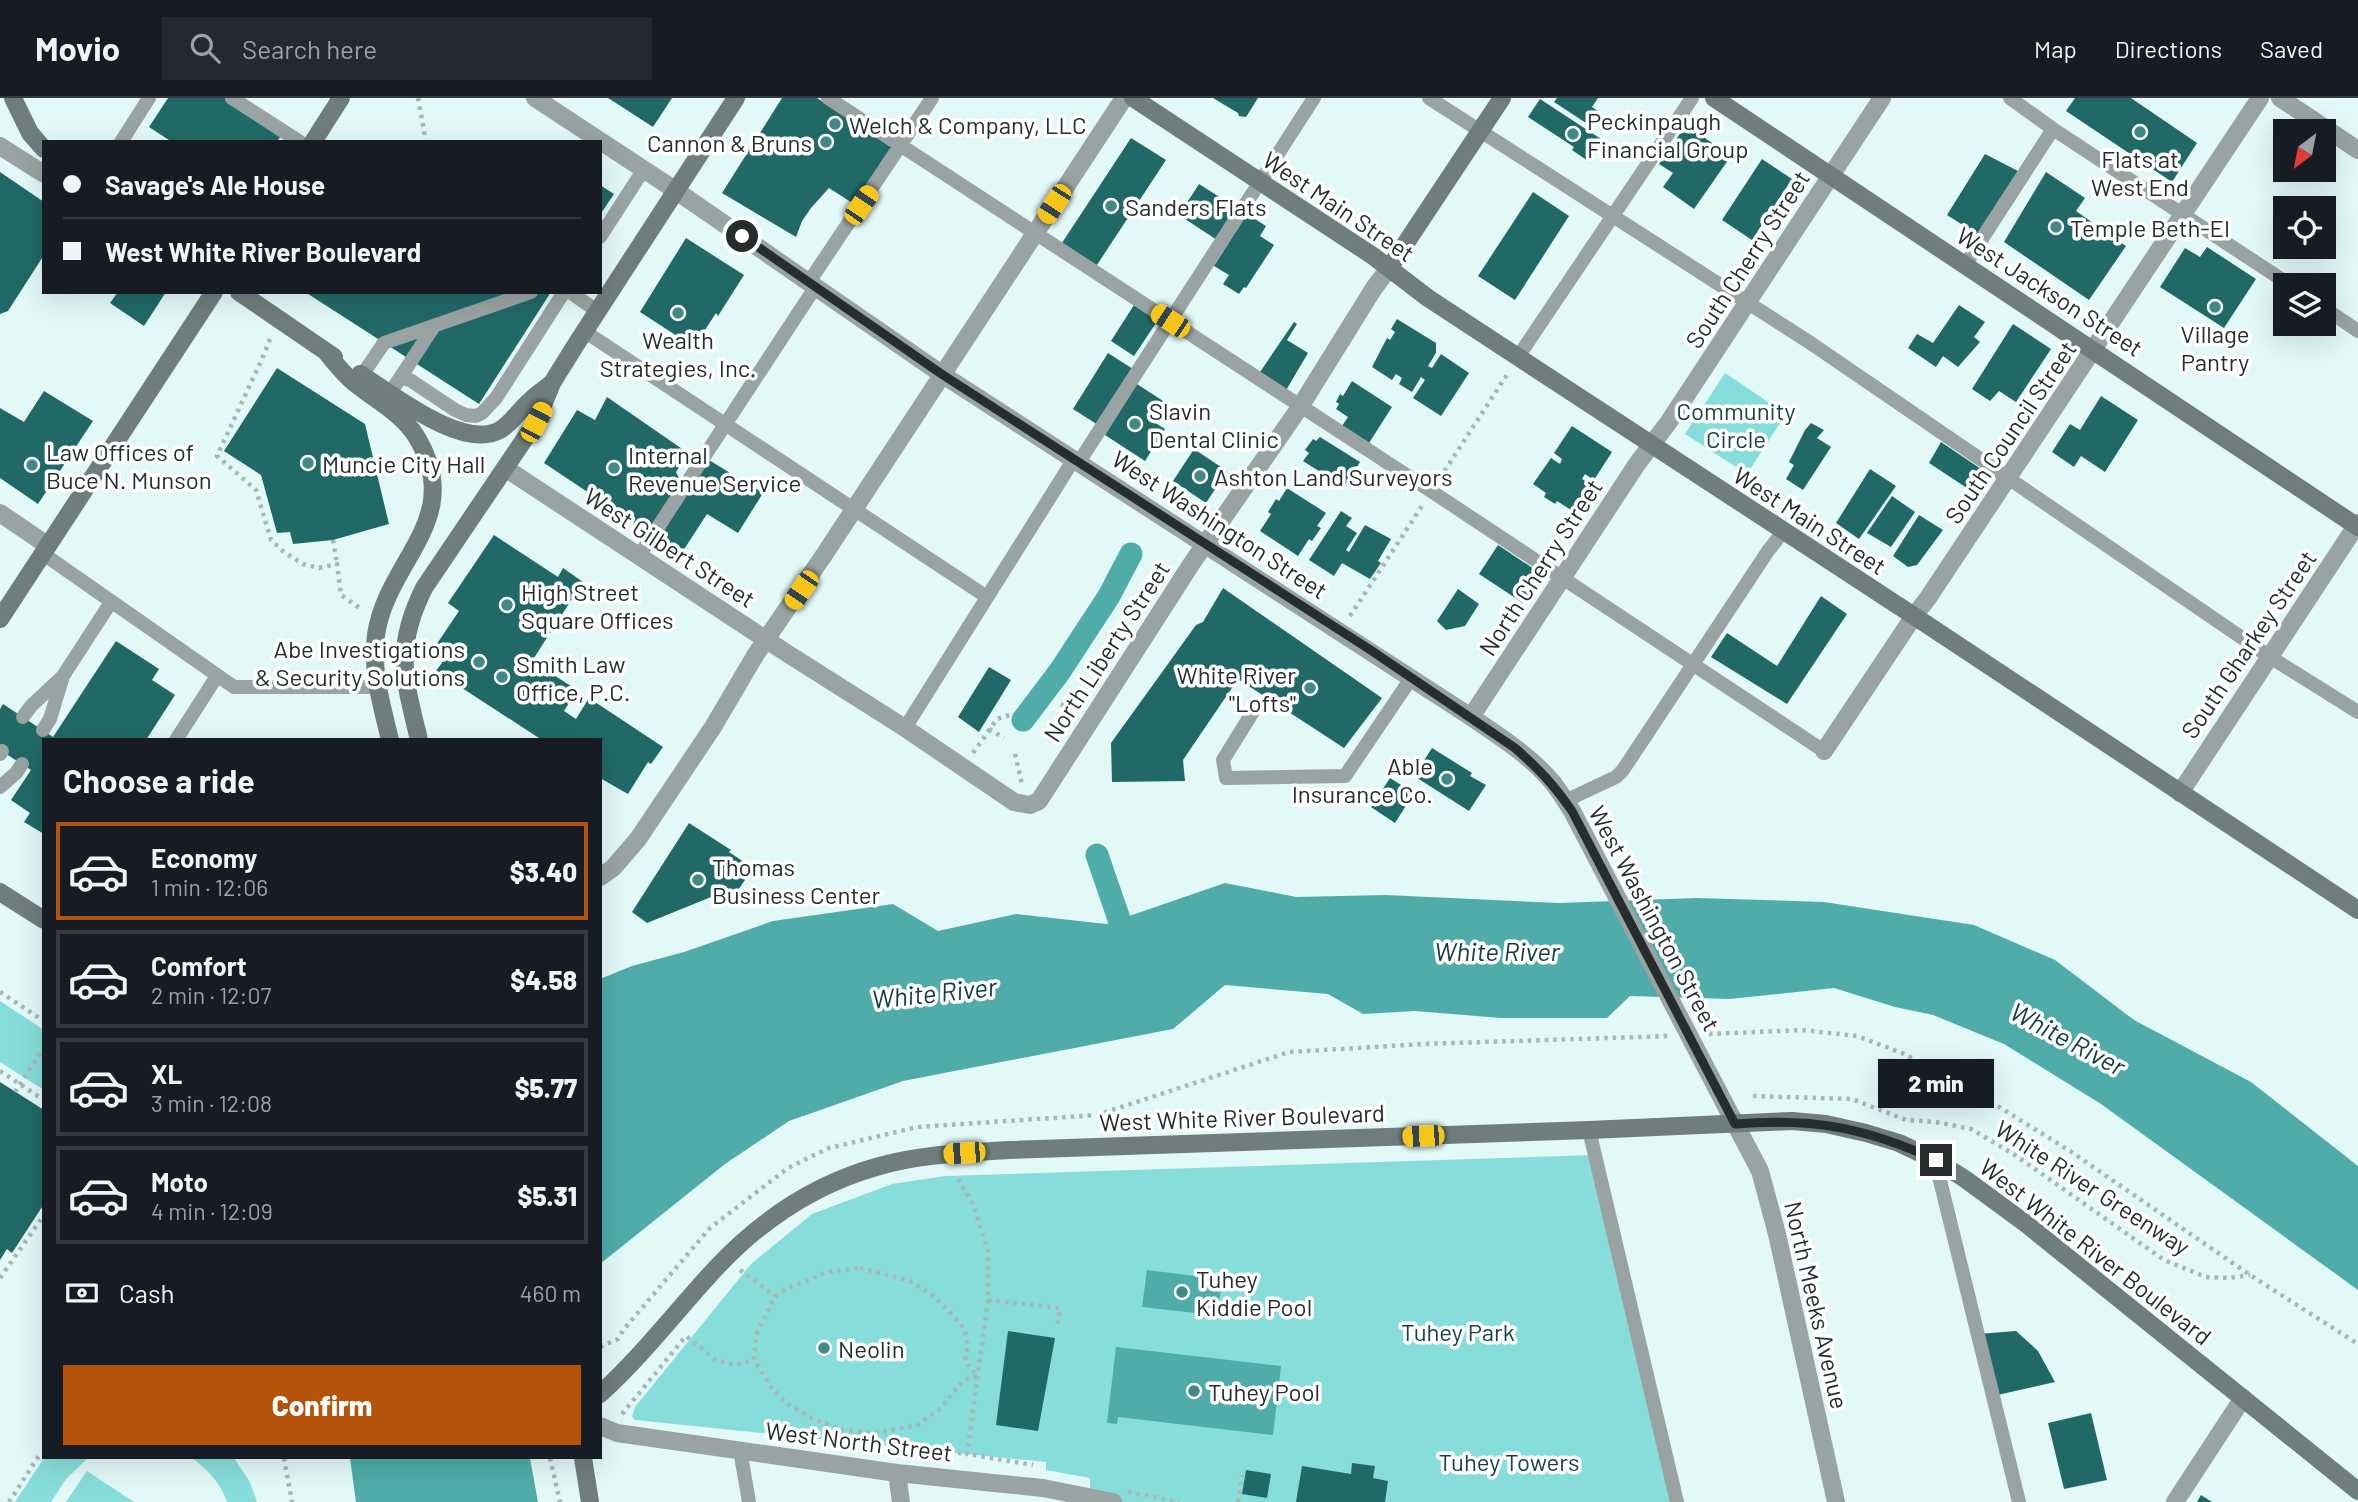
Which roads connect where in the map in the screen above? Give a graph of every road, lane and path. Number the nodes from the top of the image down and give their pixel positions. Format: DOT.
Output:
graph roads {
  1 [pos="13,98"];
  2 [pos="149,98"];
  3 [pos="232,98"];
  4 [pos="341,98"];
  5 [pos="418,98"];
  6 [pos="535,98"];
  7 [pos="736,98"];
  8 [pos="828,98"];
  9 [pos="932,98"];
  10 [pos="1124,98"];
  11 [pos="1133,98"];
  12 [pos="1314,98"];
  13 [pos="1429,98"];
  14 [pos="1502,98"];
  15 [pos="1692,98"];
  16 [pos="1714,98"];
  17 [pos="1882,98"];
  18 [pos="2010,98"];
  19 [pos="2260,98"];
  20 [pos="2280,98"];
  21 [pos="2053,130"];
  22 [pos="1480,132"];
  23 [pos="122,140"];
  24 [pos="297,140"];
  25 [pos="314,140"];
  26 [pos="426,140"];
  27 [pos="599,140"];
  28 [pos="602,142"];
  29 [pos="0,146"];
  30 [pos="900,146"];
  31 [pos="42,147"];
  32 [pos="2358,150"];
  33 [pos="644,169"];
  34 [pos="42,173"];
  35 [pos="1831,176"];
  36 [pos="1260,182"];
  37 [pos="675,190"];
  38 [pos="2182,214"];
  39 [pos="1612,217"];
  40 [pos="1035,232"];
  41 [pos="602,234"];
  42 [pos="1965,265"];
  43 [pos="1390,267"];
  44 [pos="2273,274"];
  45 [pos="812,284"];
  46 [pos="213,294"];
  47 [pos="242,294"];
  48 [pos="525,294"];
  49 [pos="563,294"];
  50 [pos="573,294"];
  51 [pos="1746,304"];
  52 [pos="597,310"];
  53 [pos="2336,316"];
  54 [pos="1170,321"];
  55 [pos="434,326"];
  56 [pos="584,331"];
  57 [pos="2358,331"];
  58 [pos="270,339"];
  59 [pos="2094,349"];
  60 [pos="326,352"];
  61 [pos="1518,358"];
  62 [pos="362,375"];
  63 [pos="943,375"];
  64 [pos="552,383"];
  65 [pos="395,385"];
  66 [pos="1300,407"];
  67 [pos="725,424"];
  68 [pos="1651,445"];
  69 [pos="1076,461"];
  70 [pos="505,468"];
  71 [pos="2008,479"];
  72 [pos="854,508"];
  73 [pos="0,513"];
  74 [pos="2357,525"];
  75 [pos="1783,532"];
  76 [pos="333,540"];
  77 [pos="1206,545"];
  78 [pos="44,549"];
  79 [pos="639,556"];
  80 [pos="337,564"];
  81 [pos="1562,579"];
  82 [pos="987,597"];
  83 [pos="111,602"];
  84 [pos="361,609"];
  85 [pos="1914,616"];
  86 [pos="0,619"];
  87 [pos="766,640"];
  88 [pos="2270,657"];
  89 [pos="1693,666"];
  90 [pos="63,676"];
  91 [pos="218,676"];
  92 [pos="1412,677"];
  93 [pos="378,687"];
  94 [pos="1061,704"];
  95 [pos="1254,710"];
  96 [pos="1073,711"];
  97 [pos="2358,712"];
  98 [pos="1010,715"];
  99 [pos="1471,717"];
  100 [pos="23,718"];
  101 [pos="905,728"];
  102 [pos="989,729"];
  103 [pos="43,730"];
  104 [pos="177,738"];
  105 [pos="390,738"];
  106 [pos="418,738"];
  107 [pos="1004,738"];
  108 [pos="1824,751"];
  109 [pos="972,753"];
  110 [pos="1015,754"];
  111 [pos="22,764"];
  112 [pos="0,787"];
  113 [pos="2180,793"];
  114 [pos="1021,795"];
  115 [pos="1568,806"];
  116 [pos="602,876"];
  117 [pos="0,892"];
  118 [pos="0,906"];
  119 [pos="2358,910"];
  120 [pos="42,919"];
  121 [pos="42,919"];
  122 [pos="0,992"];
  123 [pos="42,1020"];
  124 [pos="42,1049"];
  125 [pos="0,1071"];
  126 [pos="19,1084"];
  127 [pos="15,1091"];
  128 [pos="1753,1096"];
  129 [pos="42,1099"];
  130 [pos="1735,1124"];
  131 [pos="1589,1130"];
  132 [pos="1936,1160"];
  133 [pos="958,1179"];
  134 [pos="42,1218"];
  135 [pos="2250,1275"];
  136 [pos="0,1278"];
  137 [pos="733,1279"];
  138 [pos="775,1296"];
  139 [pos="988,1300"];
  140 [pos="693,1326"];
  141 [pos="1057,1328"];
  142 [pos="686,1336"];
  143 [pos="618,1339"];
  144 [pos="602,1346"];
  145 [pos="754,1360"];
  146 [pos="978,1376"];
  147 [pos="602,1392"];
  148 [pos="2243,1398"];
  149 [pos="622,1413"];
  150 [pos="602,1427"];
  151 [pos="740,1450"];
  152 [pos="40,1454"];
  153 [pos="284,1459"];
  154 [pos="550,1459"];
  155 [pos="583,1459"];
  156 [pos="1041,1466"];
  157 [pos="897,1473"];
  158 [pos="1242,1475"];
  159 [pos="2358,1491"];
  160 [pos="1080,1499"];
  161 [pos="9,1502"];
  162 [pos="292,1502"];
  163 [pos="559,1502"];
  164 [pos="590,1502"];
  165 [pos="749,1502"];
  166 [pos="901,1502"];
  167 [pos="1113,1502"];
  168 [pos="1238,1502"];
  169 [pos="1677,1502"];
  170 [pos="1836,1502"];
  171 [pos="2019,1502"];
  172 [pos="2175,1502"];
  1 -- 31 [label="main road"];
  2 -- 23 [label="lane"];
  3 -- 24 [label="lane"];
  4 -- 25 [label="main road"];
  5 -- 26 [label="path"];
  6 -- 27 [label="street, West Washington Street"];
  7 -- 37 [label="main road"];
  8 -- 30 [label="lane"];
  9 -- 30 [label="lane"];
  10 -- 40 [label="street"];
  11 -- 36 [label="main road, West Main Street"];
  12 -- 36 [label="lane"];
  13 -- 22 [label="lane"];
  14 -- 22 [label="main road"];
  15 -- 39 [label="lane"];
  16 -- 35 [label="main road, West Jackson Street"];
  17 -- 35 [label="street, South Cherry Street"];
  18 -- 21 [label="lane"];
  19 -- 38 [label="street, South Council Street"];
  20 -- 32 [label="street"];
  21 -- 38 [label="lane"];
  21 -- 42 [label="lane"];
  22 -- 39 [label="lane"];
  22 -- 43 [label="main road"];
  28 -- 33 [label="street, West Washington Street"];
  29 -- 34 [label="street"];
  30 -- 40 [label="lane"];
  30 -- 45 [label="lane"];
  33 -- 37 [label="street, West Washington Street"];
  33 -- 41 [label="lane"];
  35 -- 42 [label="main road, West Jackson Street"];
  35 -- 51 [label="street, South Cherry Street"];
  36 -- 43 [label="main road, West Main Street"];
  36 -- 54 [label="lane"];
  37 -- 45 [label="street, West Washington Street"];
  37 -- 52 [label="main road"];
  38 -- 44 [label="lane"];
  38 -- 59 [label="street, South Council Street"];
  39 -- 51 [label="lane"];
  39 -- 61 [label="lane"];
  40 -- 54 [label="lane"];
  40 -- 63 [label="street"];
  42 -- 59 [label="main road, West Jackson Street"];
  43 -- 61 [label="main road, West Main Street"];
  43 -- 66 [label="street, North Liberty Street"];
  45 -- 63 [label="street, West Washington Street"];
  45 -- 67 [label="lane"];
  46 -- 78 [label="main road"];
  47 -- 60 [label="main road"];
  48 -- 55 [label="lane"];
  49 -- 65 [label="lane"];
  50 -- 52 [label="lane"];
  51 -- 68 [label="street, South Cherry Street"];
  51 -- 71 [label="lane"];
  52 -- 56 [label="main road"];
  53 -- 57 [label="lane"];
  54 -- 66 [label="lane"];
  54 -- 69 [label="lane"];
  55 -- 62 [label="lane"];
  55 -- 65 [label="lane"];
  56 -- 64 [label="main road"];
  56 -- 67 [label="lane"];
  58 -- 80 [label="path"];
  59 -- 71 [label="street, South Council Street"];
  59 -- 74 [label="main road, West Jackson Street"];
  60 -- 62 [label="main road"];
  60 -- 93 [label="main road"];
  61 -- 68 [label="main road, West Main Street"];
  62 -- 65 [label="main road"];
  63 -- 69 [label="street, West Washington Street"];
  63 -- 72 [label="street"];
  64 -- 65 [label="main road"];
  64 -- 70 [label="main road"];
  66 -- 77 [label="street, North Liberty Street"];
  66 -- 81 [label="lane"];
  67 -- 72 [label="lane"];
  67 -- 79 [label="lane"];
  68 -- 75 [label="main road, West Main Street"];
  68 -- 81 [label="street, North Cherry Street"];
  69 -- 77 [label="street, West Washington Street"];
  69 -- 82 [label="lane"];
  70 -- 79 [label="street, West Gilbert Street"];
  70 -- 106 [label="main road"];
  71 -- 85 [label="street, South Council Street"];
  71 -- 88 [label="lane"];
  72 -- 82 [label="lane"];
  72 -- 87 [label="street"];
  73 -- 78 [label="street"];
  74 -- 88 [label="street, South Gharkey Street"];
  75 -- 85 [label="main road, West Main Street"];
  75 -- 89 [label="lane"];
  76 -- 80 [label="path"];
  77 -- 92 [label="street, West Washington Street"];
  77 -- 114 [label="street, North Liberty Street"];
  78 -- 83 [label="lane"];
  78 -- 86 [label="main road"];
  79 -- 87 [label="street, West Gilbert Street"];
  80 -- 84 [label="path"];
  81 -- 89 [label="lane"];
  81 -- 99 [label="street, North Cherry Street"];
  82 -- 101 [label="lane"];
  83 -- 90 [label="lane"];
  83 -- 91 [label="lane"];
  85 -- 108 [label="street, South Council Street"];
  85 -- 113 [label="main road, West Main Street"];
  87 -- 101 [label="street, West Gilbert Street"];
  87 -- 116 [label="street"];
  88 -- 97 [label="lane"];
  88 -- 113 [label="street, South Gharkey Street"];
  89 -- 108 [label="lane"];
  89 -- 115 [label="lane"];
  90 -- 100 [label="lane"];
  90 -- 103 [label="lane"];
  91 -- 93 [label="lane"];
  91 -- 104 [label="lane"];
  92 -- 95 [label="lane"];
  92 -- 99 [label="street, West Washington Street"];
  93 -- 105 [label="main road"];
  94 -- 96 [label="path"];
  98 -- 102 [label="path"];
  99 -- 115 [label="street, West Washington Street"];
  101 -- 114 [label="street, West Gilbert Street"];
  102 -- 107 [label="path"];
  102 -- 109 [label="path"];
  110 -- 114 [label="path"];
  111 -- 112 [label="lane"];
  113 -- 119 [label="main road, West Main Street"];
  115 -- 130 [label="street, West Washington Street, bridge"];
  117 -- 120 [label="main road"];
  118 -- 121 [label="main road"];
  122 -- 123 [label="path"];
  124 -- 126 [label="path"];
  125 -- 126 [label="path"];
  126 -- 127 [label="path"];
  126 -- 129 [label="path"];
  128 -- 135 [label="path, White River Greenway"];
  130 -- 131 [label="main road, West White River Boulevard"];
  130 -- 132 [label="main road, West White River Boulevard"];
  130 -- 170 [label="street, North Meeks Avenue"];
  131 -- 147 [label="main road, West White River Boulevard"];
  131 -- 169 [label="lane"];
  132 -- 148 [label="main road, West White River Boulevard"];
  132 -- 171 [label="lane"];
  133 -- 139 [label="path"];
  134 -- 136 [label="path"];
  137 -- 138 [label="path"];
  138 -- 145 [label="path"];
  138 -- 146 [label="path"];
  139 -- 141 [label="path"];
  139 -- 146 [label="path"];
  140 -- 142 [label="path"];
  142 -- 145 [label="path"];
  142 -- 149 [label="path"];
  143 -- 144 [label="path"];
  145 -- 146 [label="path"];
  146 -- 156 [label="path"];
  148 -- 159 [label="main road, West White River Boulevard"];
  148 -- 172 [label="street"];
  150 -- 151 [label="street, West North Street"];
  151 -- 157 [label="street, West North Street"];
  151 -- 165 [label="lane"];
  152 -- 161 [label="path"];
  153 -- 162 [label="path"];
  154 -- 163 [label="path"];
  155 -- 164 [label="main road"];
  157 -- 160 [label="street, West North Street"];
  157 -- 166 [label="street"];
  158 -- 168 [label="path"];
  160 -- 167 [label="street, West North Street"];
}
